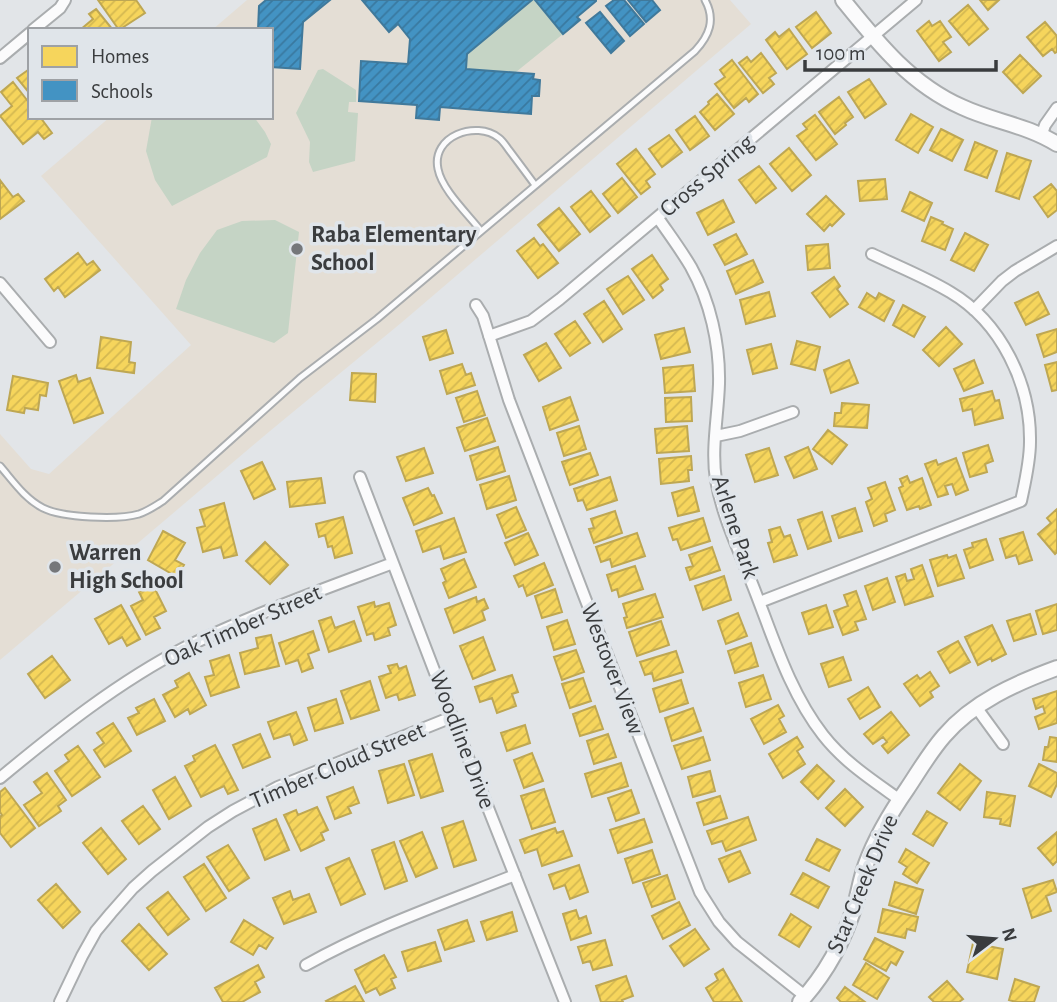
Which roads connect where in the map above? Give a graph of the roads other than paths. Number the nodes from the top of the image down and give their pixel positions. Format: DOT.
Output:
graph roads {
  1 [pos="65,0"];
  2 [pos="705,0"];
  3 [pos="843,0"];
  4 [pos="916,0"];
  5 [pos="36,28"];
  6 [pos="28,34"];
  7 [pos="872,36"];
  8 [pos="0,58"];
  9 [pos="1057,108"];
  10 [pos="1042,134"];
  11 [pos="1057,144"];
  12 [pos="535,185"];
  13 [pos="658,218"];
  14 [pos="481,231"];
  15 [pos="1057,246"];
  16 [pos="872,254"];
  17 [pos="0,283"];
  18 [pos="477,305"];
  19 [pos="974,310"];
  20 [pos="489,336"];
  21 [pos="50,341"];
  22 [pos="793,412"];
  23 [pos="716,436"];
  24 [pos="0,466"];
  25 [pos="360,477"];
  26 [pos="393,563"];
  27 [pos="760,602"];
  28 [pos="1057,668"];
  29 [pos="976,707"];
  30 [pos="452,718"];
  31 [pos="1003,744"];
  32 [pos="0,778"];
  33 [pos="900,800"];
  34 [pos="515,875"];
  35 [pos="306,965"];
  36 [pos="803,999"];
  37 [pos="61,1002"];
  38 [pos="565,1002"];
  1 -- 5 [label="street"];
  2 -- 12 [label="lane"];
  3 -- 7 [label="street"];
  4 -- 7 [label="street, Cross Spring"];
  6 -- 8 [label="street"];
  7 -- 10 [label="street"];
  7 -- 13 [label="street, Cross Spring"];
  9 -- 10 [label="street"];
  10 -- 11 [label="street"];
  12 -- 14 [label="lane"];
  12 -- 14 [label="lane"];
  13 -- 20 [label="street, Cross Spring"];
  13 -- 23 [label="street, Arlene Park"];
  14 -- 24 [label="lane"];
  15 -- 19 [label="street"];
  16 -- 19 [label="street"];
  17 -- 21 [label="street"];
  18 -- 20 [label="street, Westover View"];
  19 -- 27 [label="street"];
  20 -- 36 [label="street, Westover View"];
  22 -- 23 [label="street"];
  23 -- 27 [label="street, Arlene Park"];
  25 -- 26 [label="street, Woodline Drive"];
  26 -- 30 [label="street, Woodline Drive"];
  26 -- 32 [label="street, Oak Timber Street"];
  27 -- 33 [label="street, Arlene Park"];
  28 -- 29 [label="street, Star Creek Drive"];
  29 -- 31 [label="street"];
  29 -- 33 [label="street, Star Creek Drive"];
  30 -- 34 [label="street, Woodline Drive"];
  30 -- 37 [label="street, Timber Cloud Street"];
  33 -- 36 [label="street, Star Creek Drive"];
  34 -- 35 [label="street"];
  34 -- 38 [label="street, Woodline Drive"];
}
